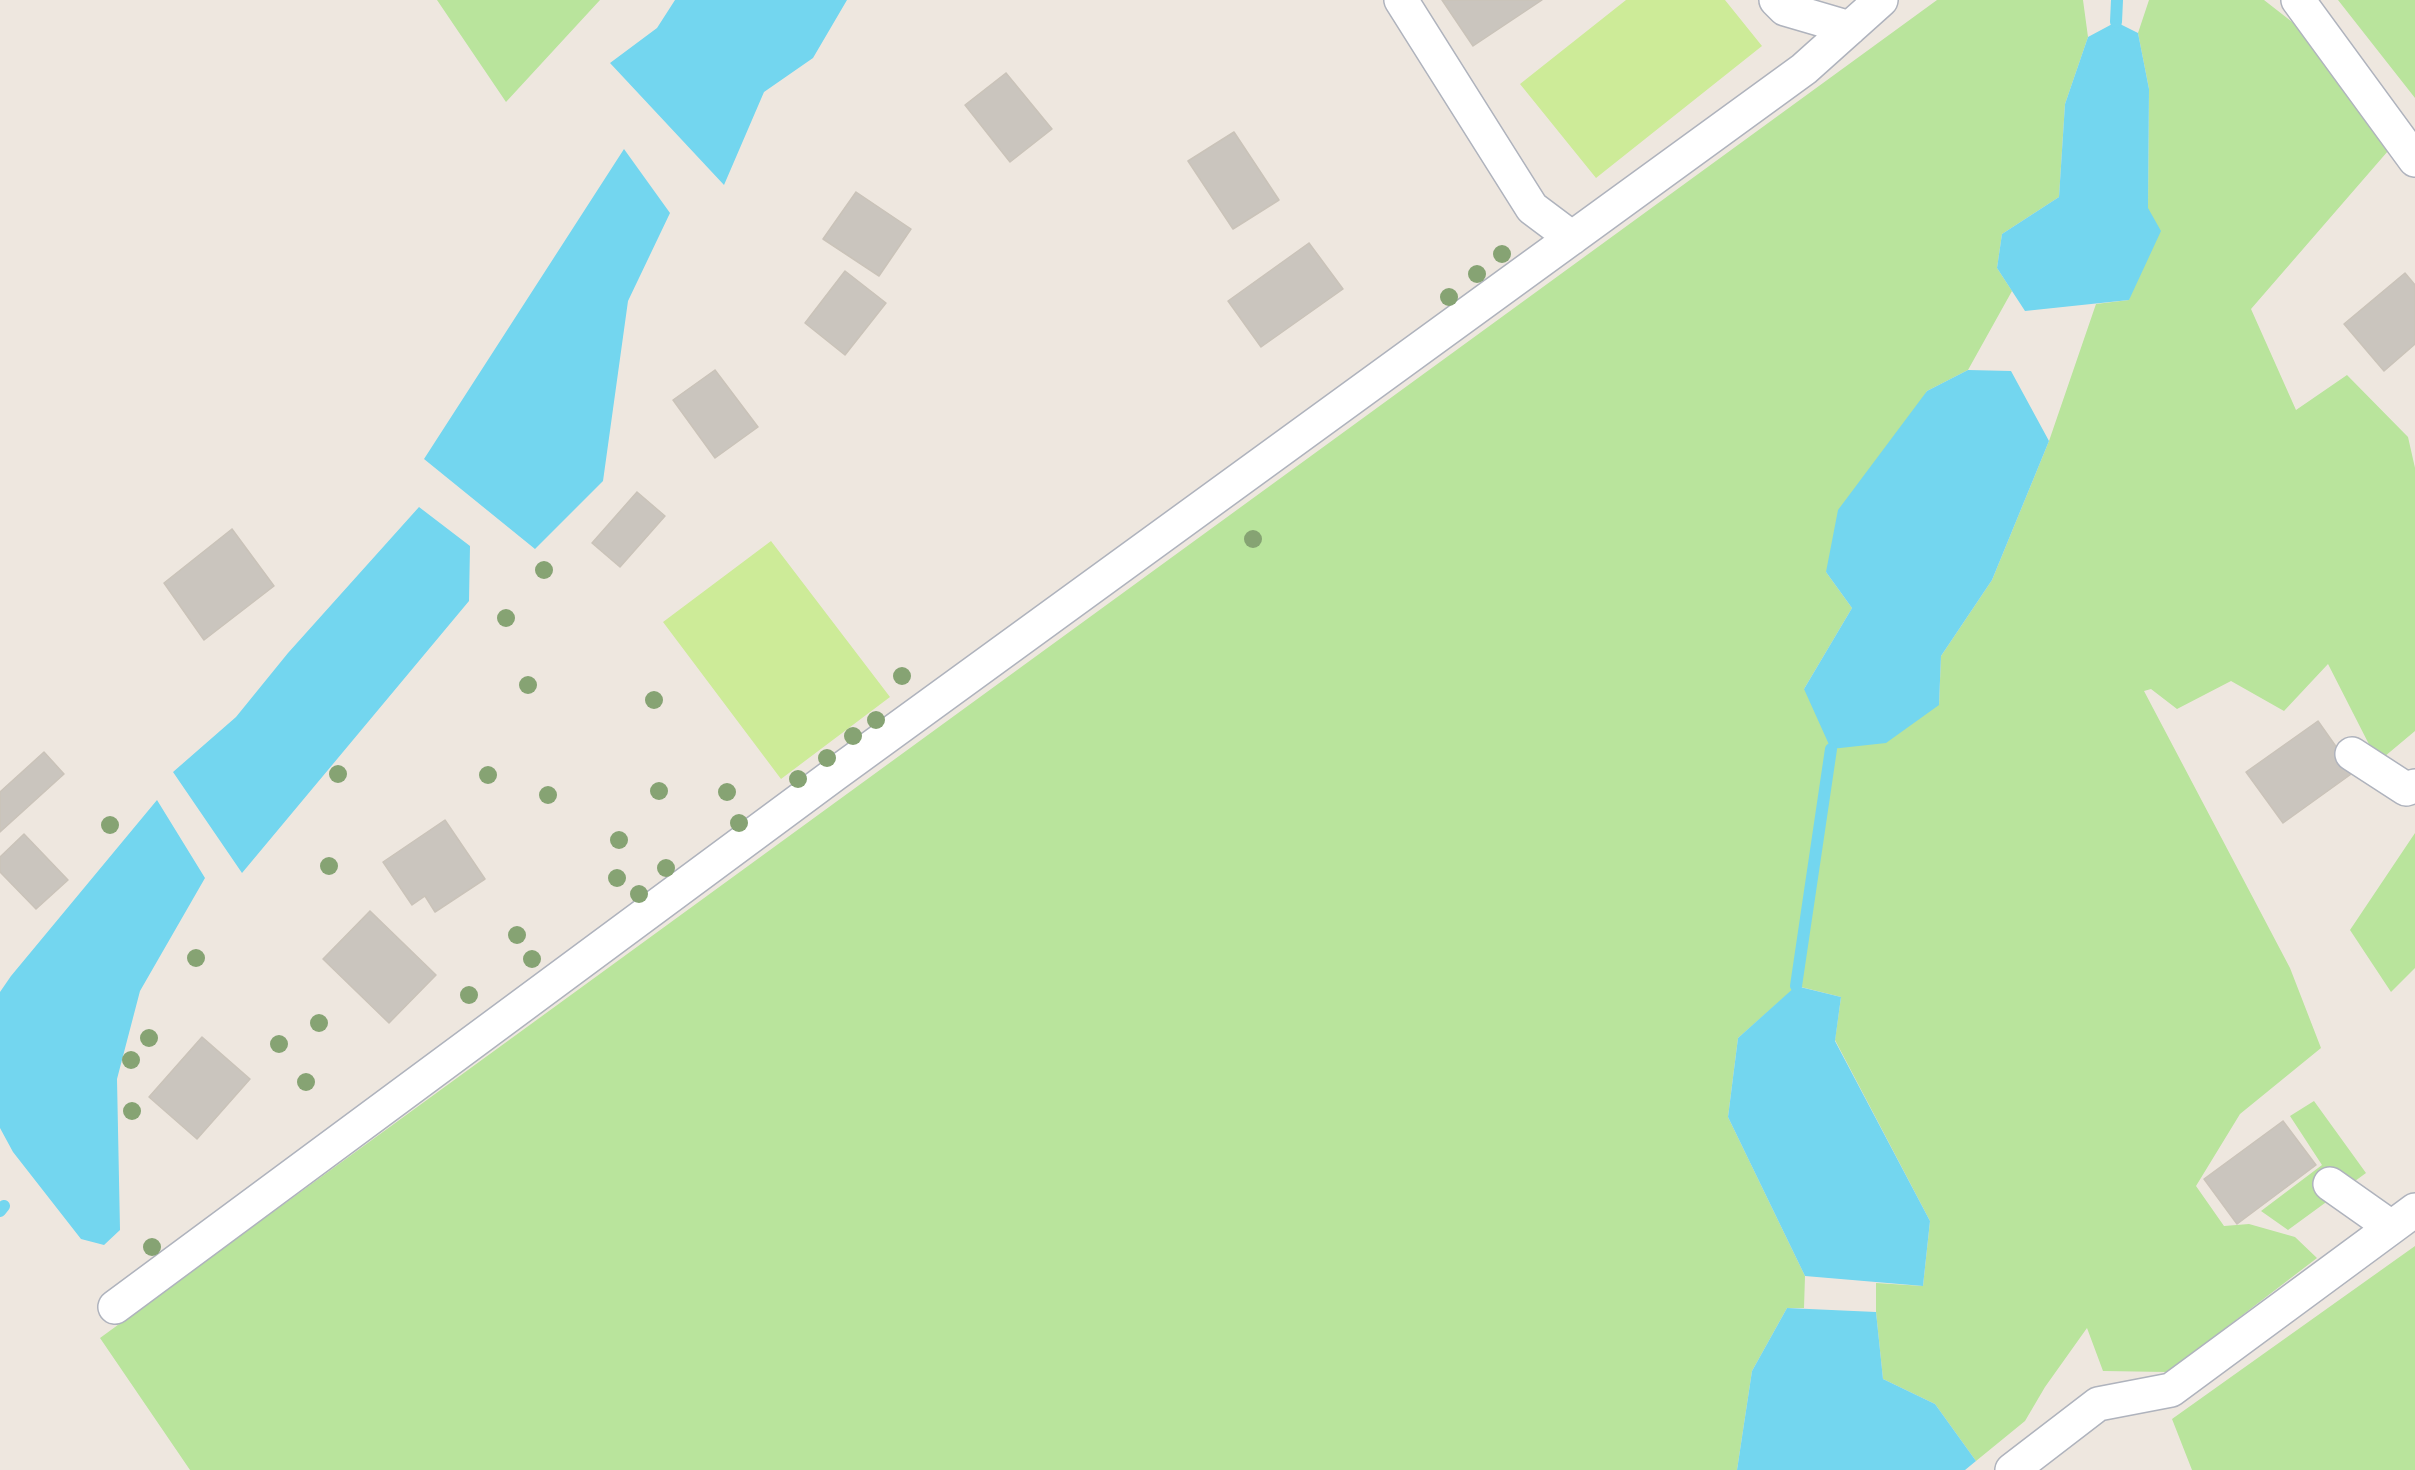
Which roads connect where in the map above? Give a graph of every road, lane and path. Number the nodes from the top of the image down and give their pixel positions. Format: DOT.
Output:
graph roads {
  1 [pos="1401,0"];
  2 [pos="1776,0"];
  3 [pos="1881,0"];
  4 [pos="2298,0"];
  5 [pos="1850,28"];
  6 [pos="2415,160"];
  7 [pos="1572,238"];
  8 [pos="2352,754"];
  9 [pos="2415,786"];
  10 [pos="2330,1184"];
  11 [pos="2403,1218"];
  12 [pos="116,1307"];
  13 [pos="2012,1470"];
  1 -- 7 [label="street"];
  2 -- 5 [label="street"];
  3 -- 5 [label="street"];
  4 -- 6 [label="street"];
  5 -- 7 [label="street"];
  7 -- 12 [label="street"];
  8 -- 9 [label="street"];
  10 -- 11 [label="street"];
  11 -- 13 [label="street"];
}
